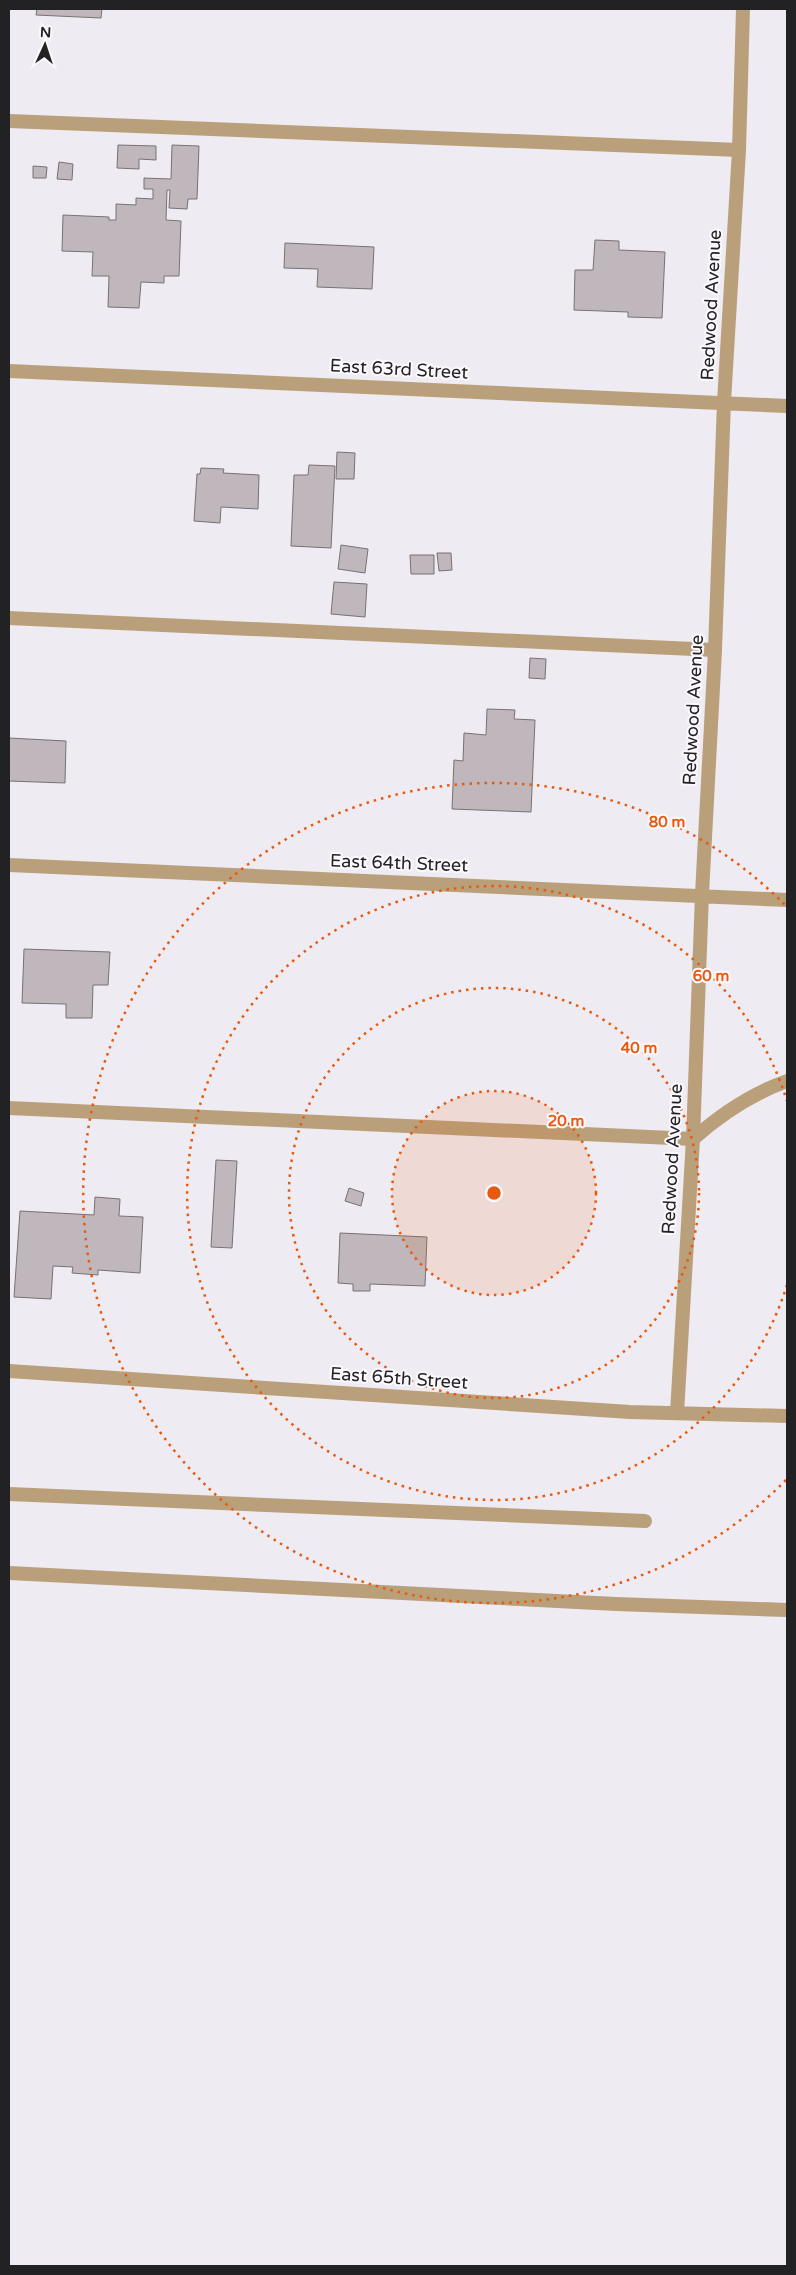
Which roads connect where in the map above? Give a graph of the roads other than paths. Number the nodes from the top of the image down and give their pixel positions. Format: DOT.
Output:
graph roads {
  1 [pos="743,9"];
  2 [pos="9,121"];
  3 [pos="739,150"];
  4 [pos="9,371"];
  5 [pos="724,402"];
  6 [pos="787,406"];
  7 [pos="9,618"];
  8 [pos="716,650"];
  9 [pos="9,865"];
  10 [pos="702,894"];
  11 [pos="787,900"];
  12 [pos="787,1081"];
  13 [pos="9,1108"];
  14 [pos="693,1139"];
  15 [pos="9,1371"];
  16 [pos="677,1413"];
  17 [pos="787,1416"];
  18 [pos="9,1494"];
  19 [pos="645,1522"];
  20 [pos="9,1573"];
  21 [pos="787,1610"];
  1 -- 3 [label="street, Redwood Avenue"];
  2 -- 3 [label="street"];
  3 -- 5 [label="street, Redwood Avenue"];
  4 -- 5 [label="street, East 63rd Street"];
  5 -- 6 [label="street, East 63rd Street"];
  5 -- 8 [label="street, Redwood Avenue"];
  7 -- 8 [label="street"];
  8 -- 10 [label="street, Redwood Avenue"];
  9 -- 10 [label="street, East 64th Street"];
  10 -- 11 [label="street, East 64th Street"];
  10 -- 14 [label="street, Redwood Avenue"];
  12 -- 14 [label="street"];
  13 -- 14 [label="street"];
  14 -- 16 [label="street, Redwood Avenue"];
  15 -- 16 [label="street, East 65th Street"];
  16 -- 17 [label="street, East 65th Street"];
  18 -- 19 [label="street"];
  20 -- 21 [label="street"];
}
